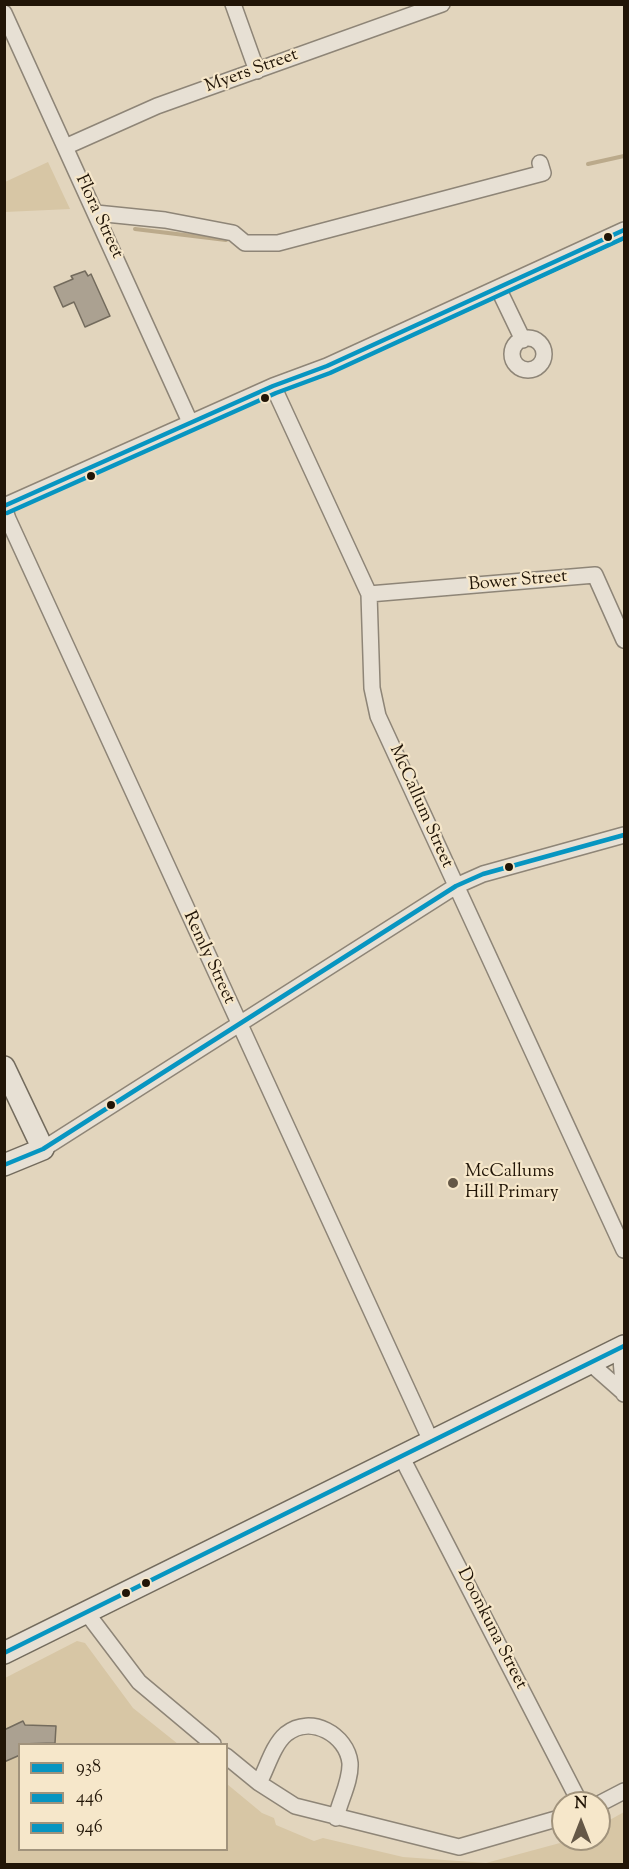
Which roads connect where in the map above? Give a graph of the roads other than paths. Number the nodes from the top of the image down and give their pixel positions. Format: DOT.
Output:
graph roads {
  1 [pos="233,4"];
  2 [pos="442,4"];
  3 [pos="4,13"];
  4 [pos="257,70"];
  5 [pos="65,147"];
  6 [pos="540,163"];
  7 [pos="96,213"];
  8 [pos="624,230"];
  9 [pos="498,288"];
  10 [pos="523,340"];
  11 [pos="273,386"];
  12 [pos="190,422"];
  13 [pos="4,507"];
  14 [pos="369,594"];
  15 [pos="624,640"];
  16 [pos="624,835"];
  17 [pos="456,886"];
  18 [pos="238,1024"];
  19 [pos="4,1066"];
  20 [pos="43,1149"];
  21 [pos="4,1165"];
  22 [pos="624,1250"];
  23 [pos="622,1347"];
  24 [pos="590,1363"];
  25 [pos="431,1441"];
  26 [pos="401,1456"];
  27 [pos="86,1612"];
  28 [pos="4,1653"];
  29 [pos="212,1743"];
  30 [pos="228,1758"];
  31 [pos="259,1783"];
  32 [pos="574,1791"];
  33 [pos="336,1818"];
  34 [pos="551,1820"];
  1 -- 4 [label="street"];
  2 -- 4 [label="street, Myers Street"];
  3 -- 5 [label="street, Flora Street"];
  4 -- 5 [label="street, Myers Street"];
  5 -- 7 [label="street, Flora Street"];
  6 -- 7 [label="street"];
  7 -- 12 [label="street, Flora Street"];
  8 -- 9 [label="street"];
  9 -- 10 [label="street"];
  9 -- 11 [label="street"];
  11 -- 12 [label="street"];
  11 -- 14 [label="street, McCallum Street"];
  12 -- 13 [label="street"];
  13 -- 18 [label="street, Remly Street"];
  14 -- 15 [label="street, Bower Street"];
  14 -- 17 [label="street, McCallum Street"];
  16 -- 17 [label="street"];
  17 -- 18 [label="street"];
  17 -- 22 [label="street, McCallum Street"];
  18 -- 20 [label="street"];
  18 -- 25 [label="street, Remly Street"];
  19 -- 20 [label="main road"];
  20 -- 21 [label="main road"];
  23 -- 24 [label="main road"];
  23 -- 24 [label="street"];
  24 -- 25 [label="main road"];
  25 -- 26 [label="main road"];
  26 -- 27 [label="main road"];
  26 -- 32 [label="street, Doonkuna Street"];
  27 -- 28 [label="main road"];
  27 -- 29 [label="street"];
  30 -- 31 [label="street"];
  31 -- 33 [label="street"];
  31 -- 33 [label="street"];
  33 -- 34 [label="street"];
}
